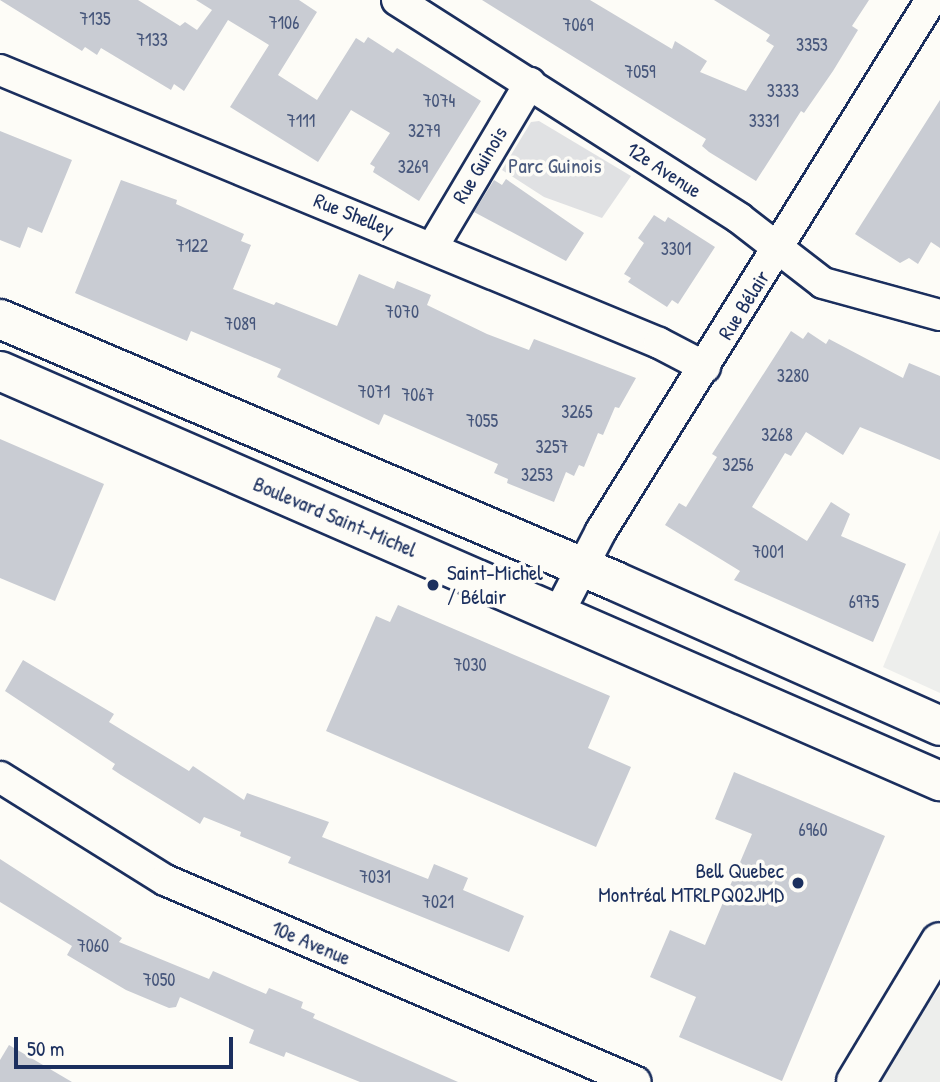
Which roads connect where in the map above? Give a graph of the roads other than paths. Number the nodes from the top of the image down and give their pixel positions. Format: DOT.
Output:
graph roads {
  1 [pos="397,0"];
  2 [pos="931,0"];
  3 [pos="0,70"];
  4 [pos="530,83"];
  5 [pos="432,248"];
  6 [pos="780,248"];
  7 [pos="940,315"];
  8 [pos="0,319"];
  9 [pos="705,367"];
  10 [pos="0,371"];
  11 [pos="582,568"];
  12 [pos="559,612"];
  13 [pos="940,726"];
  14 [pos="0,777"];
  15 [pos="940,781"];
  16 [pos="940,942"];
  17 [pos="636,1082"];
  18 [pos="856,1082"];
  1 -- 4 [label="street, 12e Avenue"];
  2 -- 6 [label="street, Rue Bélair"];
  3 -- 5 [label="street, Rue Shelley"];
  4 -- 5 [label="street, Rue Guinois"];
  4 -- 6 [label="street, 12e Avenue"];
  5 -- 9 [label="street, Rue Shelley"];
  6 -- 7 [label="street, 12e Avenue"];
  6 -- 9 [label="street, Rue Bélair"];
  8 -- 11 [label="main road"];
  9 -- 11 [label="street, Rue Bélair"];
  10 -- 12 [label="main road, Boulevard Saint-Michel"];
  11 -- 12 [label="street, Rue Bélair"];
  11 -- 13 [label="main road"];
  12 -- 15 [label="main road, Boulevard Saint-Michel"];
  14 -- 17 [label="street, 10e Avenue"];
  16 -- 18 [label="main road"];
}
